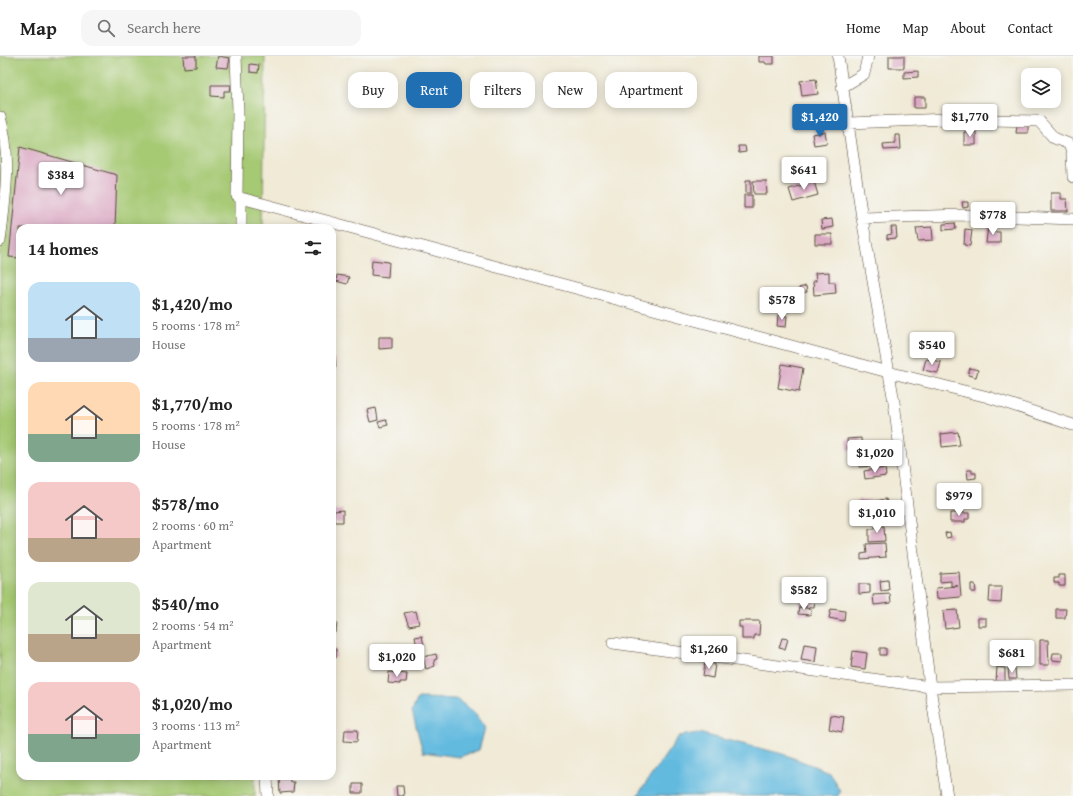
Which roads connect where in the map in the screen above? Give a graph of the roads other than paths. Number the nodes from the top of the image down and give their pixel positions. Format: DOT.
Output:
graph roads {
  1 [pos="236,56"];
  2 [pos="838,56"];
  3 [pos="868,56"];
  4 [pos="842,88"];
  5 [pos="0,117"];
  6 [pos="849,123"];
  7 [pos="3,135"];
  8 [pos="1073,177"];
  9 [pos="241,198"];
  10 [pos="862,218"];
  11 [pos="1073,219"];
  12 [pos="241,224"];
  13 [pos="0,241"];
  14 [pos="888,372"];
  15 [pos="1073,425"];
  16 [pos="613,643"];
  17 [pos="1073,685"];
  18 [pos="930,687"];
  19 [pos="267,780"];
  20 [pos="268,796"];
  21 [pos="947,796"];
  1 -- 9 [label="street"];
  2 -- 4 [label="street"];
  3 -- 4 [label="street"];
  4 -- 6 [label="street"];
  5 -- 7 [label="street"];
  6 -- 8 [label="street"];
  6 -- 10 [label="street"];
  7 -- 13 [label="street"];
  9 -- 12 [label="street"];
  9 -- 14 [label="street"];
  10 -- 11 [label="street"];
  10 -- 14 [label="street"];
  14 -- 15 [label="street"];
  14 -- 18 [label="street"];
  16 -- 18 [label="street"];
  17 -- 18 [label="street"];
  18 -- 21 [label="street"];
  19 -- 20 [label="street"];
}
